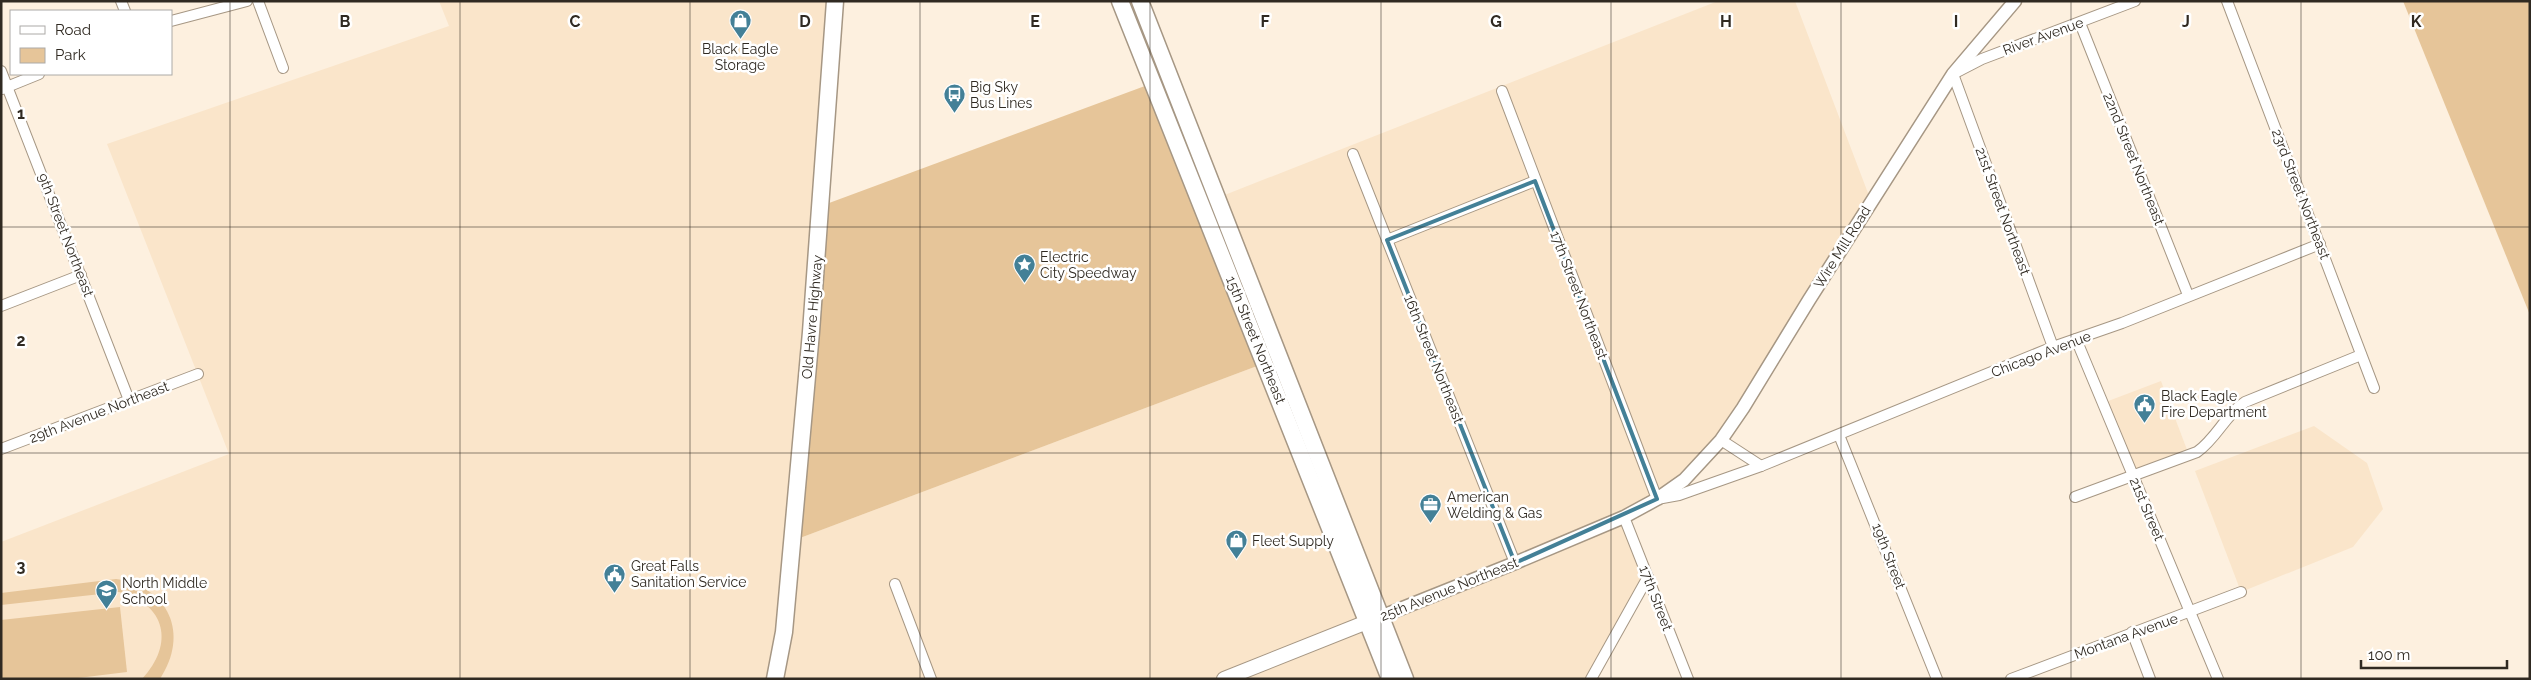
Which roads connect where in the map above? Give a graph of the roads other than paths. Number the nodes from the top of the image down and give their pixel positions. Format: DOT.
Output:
graph roads {
  1 [pos="247,1"];
  2 [pos="258,1"];
  3 [pos="835,1"];
  4 [pos="1120,1"];
  5 [pos="1140,1"];
  6 [pos="2014,1"];
  7 [pos="2135,1"];
  8 [pos="2227,1"];
  9 [pos="172,21"];
  10 [pos="2080,23"];
  11 [pos="283,68"];
  12 [pos="1,71"];
  13 [pos="1953,74"];
  14 [pos="36,75"];
  15 [pos="4,88"];
  16 [pos="1502,91"];
  17 [pos="1353,154"];
  18 [pos="1535,181"];
  19 [pos="1387,240"];
  20 [pos="2320,244"];
  21 [pos="81,275"];
  22 [pos="2188,295"];
  23 [pos="1,306"];
  24 [pos="2076,339"];
  25 [pos="2054,347"];
  26 [pos="2361,355"];
  27 [pos="198,374"];
  28 [pos="2374,388"];
  29 [pos="129,400"];
  30 [pos="1839,435"];
  31 [pos="1721,440"];
  32 [pos="1,449"];
  33 [pos="1761,466"];
  34 [pos="2133,475"];
  35 [pos="1670,491"];
  36 [pos="2075,497"];
  37 [pos="1657,499"];
  38 [pos="1624,517"];
  39 [pos="1515,564"];
  40 [pos="1648,577"];
  41 [pos="895,584"];
  42 [pos="2241,592"];
  43 [pos="2191,613"];
  44 [pos="1374,619"];
  45 [pos="784,632"];
  46 [pos="2132,632"];
  47 [pos="775,679"];
  48 [pos="785,679"];
  49 [pos="931,679"];
  50 [pos="1224,679"];
  51 [pos="1390,679"];
  52 [pos="1405,679"];
  53 [pos="1591,679"];
  54 [pos="1688,679"];
  55 [pos="1937,679"];
  56 [pos="2011,679"];
  57 [pos="2150,679"];
  58 [pos="2218,679"];
  1 -- 9 [label="street"];
  2 -- 11 [label="street"];
  3 -- 45 [label="main road, Old Havre Highway"];
  4 -- 44 [label="main road, 15th Street Northeast"];
  5 -- 44 [label="main road, 15th Street Northeast"];
  6 -- 13 [label="street, Wire Mill Road"];
  7 -- 10 [label="street, River Avenue"];
  8 -- 20 [label="street, 23rd Street Northeast"];
  10 -- 13 [label="street, River Avenue"];
  10 -- 22 [label="street, 22nd Street Northeast"];
  12 -- 15 [label="street, 9th Street Northeast"];
  13 -- 25 [label="street, 21st Street Northeast"];
  13 -- 31 [label="street, Wire Mill Road"];
  14 -- 15 [label="street"];
  15 -- 21 [label="street, 9th Street Northeast"];
  16 -- 18 [label="street, 17th Street Northeast"];
  17 -- 19 [label="street, 16th Street Northeast"];
  18 -- 19 [label="street"];
  18 -- 37 [label="street, 17th Street Northeast"];
  19 -- 39 [label="street, 16th Street Northeast"];
  20 -- 22 [label="street, Chicago Avenue"];
  20 -- 26 [label="street, 23rd Street Northeast"];
  21 -- 23 [label="street"];
  21 -- 29 [label="street, 9th Street Northeast"];
  22 -- 24 [label="street, Chicago Avenue"];
  24 -- 25 [label="street, Chicago Avenue"];
  24 -- 34 [label="street, 21st Street"];
  25 -- 30 [label="street, Chicago Avenue"];
  26 -- 28 [label="street, 23rd Street Northeast"];
  26 -- 34 [label="street"];
  27 -- 29 [label="street, 29th Avenue Northeast"];
  29 -- 32 [label="street, 29th Avenue Northeast"];
  30 -- 33 [label="street, Chicago Avenue"];
  30 -- 55 [label="street, 19th Street"];
  31 -- 33 [label="street"];
  31 -- 35 [label="street, Wire Mill Road"];
  33 -- 37 [label="street, Chicago Avenue"];
  34 -- 36 [label="street"];
  34 -- 43 [label="street, 21st Street"];
  35 -- 37 [label="street, 25th Avenue Northeast"];
  37 -- 38 [label="street, 25th Avenue Northeast"];
  38 -- 39 [label="street, 25th Avenue Northeast"];
  38 -- 40 [label="street, 17th Street"];
  39 -- 44 [label="street, 25th Avenue Northeast"];
  40 -- 53 [label="street"];
  40 -- 54 [label="street, 17th Street"];
  41 -- 49 [label="street"];
  42 -- 43 [label="street, Montana Avenue"];
  43 -- 46 [label="street, Montana Avenue"];
  43 -- 58 [label="street, 21st Street"];
  44 -- 50 [label="main road, 25th Avenue Northeast"];
  44 -- 51 [label="main road, 15th Street Northeast"];
  44 -- 52 [label="main road, 15th Street Northeast"];
  45 -- 47 [label="main road, Old Havre Highway"];
  45 -- 48 [label="main road, Old Havre Highway"];
  46 -- 56 [label="street, Montana Avenue"];
  46 -- 57 [label="street"];
}
